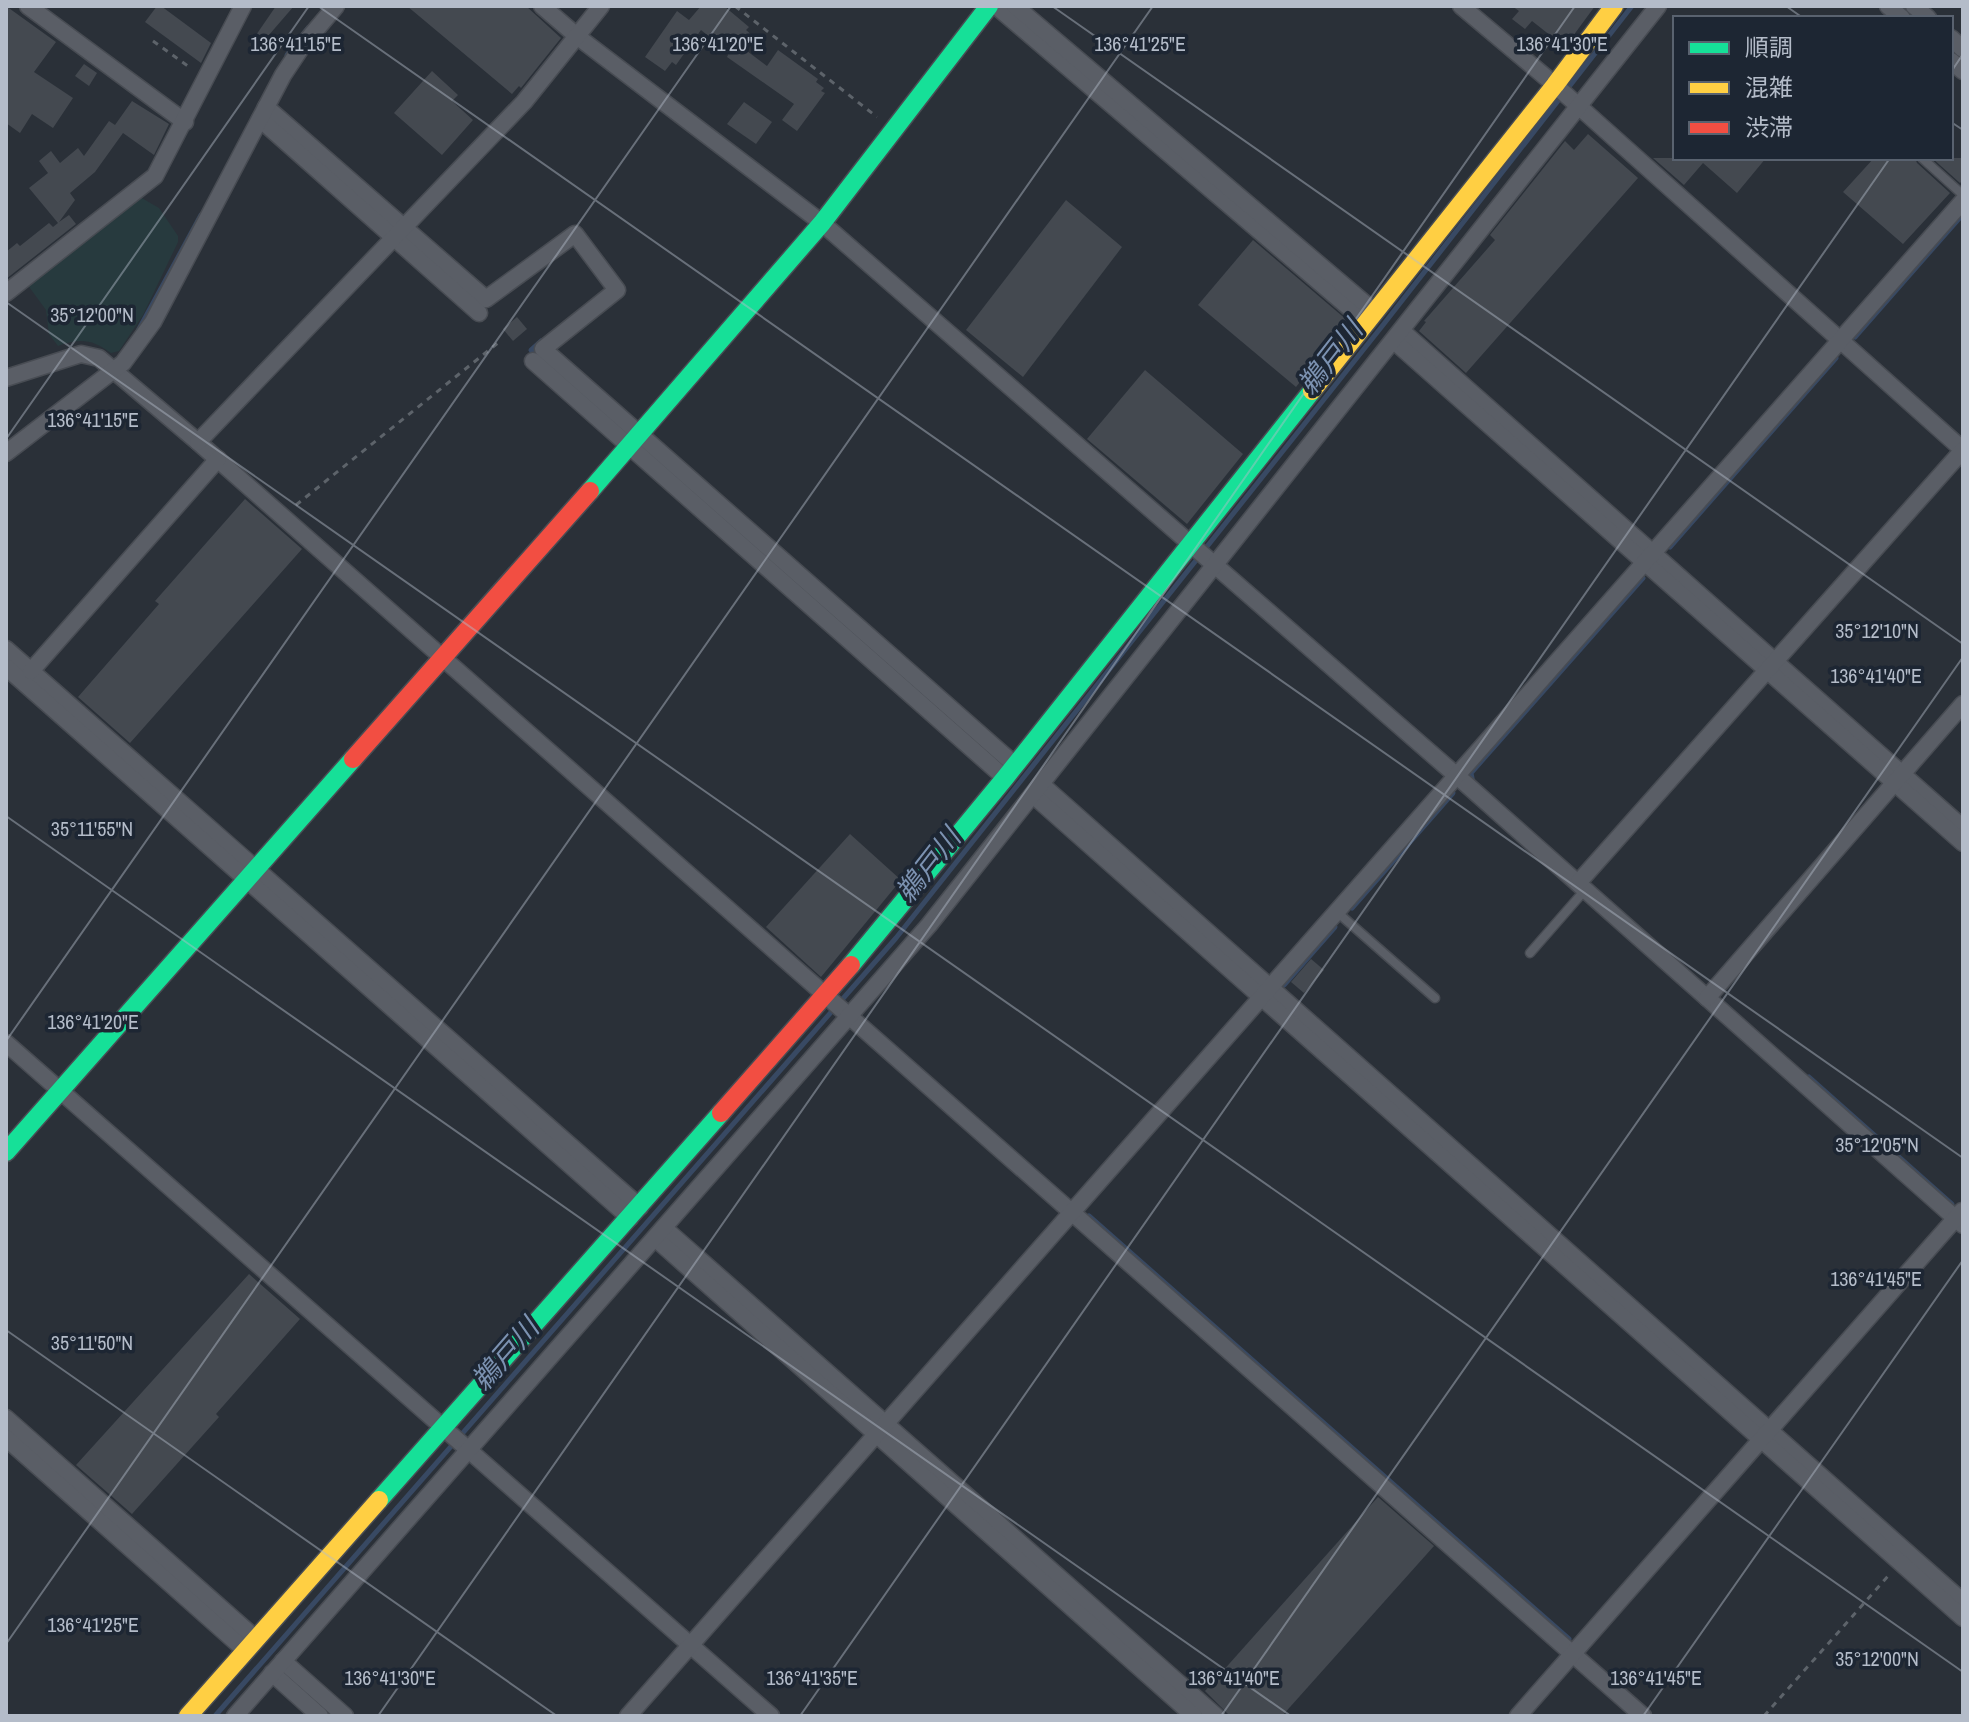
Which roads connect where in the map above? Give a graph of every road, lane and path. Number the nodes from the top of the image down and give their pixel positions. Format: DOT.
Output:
graph roads {
  1 [pos="28,6"];
  2 [pos="243,6"];
  3 [pos="336,6"];
  4 [pos="542,6"];
  5 [pos="601,6"];
  6 [pos="735,6"];
  7 [pos="989,6"];
  8 [pos="996,6"];
  9 [pos="1015,6"];
  10 [pos="1461,6"];
  11 [pos="1614,6"];
  12 [pos="1658,6"];
  13 [pos="578,37"];
  14 [pos="153,41"];
  15 [pos="207,79"];
  16 [pos="1556,87"];
  17 [pos="1576,106"];
  18 [pos="263,113"];
  19 [pos="185,122"];
  20 [pos="893,130"];
  21 [pos="1924,160"];
  22 [pos="1963,195"];
  23 [pos="1963,201"];
  24 [pos="822,223"];
  25 [pos="400,232"];
  26 [pos="6,293"];
  27 [pos="479,313"];
  28 [pos="1371,317"];
  29 [pos="1398,336"];
  30 [pos="499,342"];
  31 [pos="1840,342"];
  32 [pos="533,361"];
  33 [pos="114,370"];
  34 [pos="6,378"];
  35 [pos="634,440"];
  36 [pos="198,442"];
  37 [pos="1963,450"];
  38 [pos="6,453"];
  39 [pos="218,459"];
  40 [pos="282,516"];
  41 [pos="1194,545"];
  42 [pos="1649,558"];
  43 [pos="1213,563"];
  44 [pos="6,649"];
  45 [pos="441,658"];
  46 [pos="1770,665"];
  47 [pos="6,667"];
  48 [pos="31,671"];
  49 [pos="1963,704"];
  50 [pos="1010,771"];
  51 [pos="1457,776"];
  52 [pos="1898,778"];
  53 [pos="1037,790"];
  54 [pos="1963,828"];
  55 [pos="1963,843"];
  56 [pos="251,874"];
  57 [pos="1582,887"];
  58 [pos="1337,912"];
  59 [pos="1530,953"];
  60 [pos="1266,992"];
  61 [pos="828,997"];
  62 [pos="1435,998"];
  63 [pos="1707,998"];
  64 [pos="848,1014"];
  65 [pos="6,1043"];
  66 [pos="61,1091"];
  67 [pos="6,1152"];
  68 [pos="635,1212"];
  69 [pos="1073,1212"];
  70 [pos="1961,1217"];
  71 [pos="659,1233"];
  72 [pos="6,1418"];
  73 [pos="881,1429"];
  74 [pos="446,1431"];
  75 [pos="1765,1435"];
  76 [pos="6,1438"];
  77 [pos="466,1448"];
  78 [pos="1900,1562"];
  79 [pos="1963,1602"];
  80 [pos="1963,1618"];
  81 [pos="690,1644"];
  82 [pos="251,1645"];
  83 [pos="1573,1653"];
  84 [pos="277,1667"];
  85 [pos="188,1716"];
  86 [pos="235,1716"];
  87 [pos="320,1716"];
  88 [pos="345,1716"];
  89 [pos="628,1716"];
  90 [pos="771,1716"];
  91 [pos="1194,1716"];
  92 [pos="1216,1716"];
  93 [pos="1518,1716"];
  94 [pos="1643,1716"];
  95 [pos="1764,1716"];
  1 -- 19 [label="street"];
  2 -- 15 [label="street"];
  3 -- 18 [label="street"];
  4 -- 13 [label="street"];
  5 -- 13 [label="street"];
  6 -- 20 [label="path"];
  7 -- 20 [label="street"];
  8 -- 28 [label="street"];
  9 -- 28 [label="street"];
  10 -- 16 [label="street"];
  11 -- 16 [label="street"];
  12 -- 17 [label="street"];
  13 -- 24 [label="street"];
  13 -- 25 [label="street"];
  14 -- 15 [label="path"];
  15 -- 19 [label="street"];
  16 -- 17 [label="street"];
  16 -- 28 [label="street"];
  17 -- 29 [label="street"];
  17 -- 31 [label="street"];
  18 -- 25 [label="street"];
  18 -- 33 [label="street"];
  19 -- 26 [label="street"];
  20 -- 24 [label="street"];
  21 -- 22 [label="lane"];
  23 -- 31 [label="street"];
  24 -- 35 [label="street"];
  24 -- 41 [label="street"];
  25 -- 27 [label="street"];
  25 -- 35 [label="street"];
  25 -- 36 [label="street"];
  28 -- 41 [label="street"];
  29 -- 42 [label="street"];
  29 -- 43 [label="street"];
  30 -- 40 [label="path"];
  31 -- 37 [label="street"];
  31 -- 42 [label="street"];
  32 -- 35 [label="street"];
  33 -- 34 [label="street"];
  33 -- 36 [label="street"];
  33 -- 38 [label="street"];
  35 -- 45 [label="street"];
  35 -- 50 [label="street"];
  36 -- 39 [label="street"];
  37 -- 46 [label="street"];
  39 -- 40 [label="street"];
  39 -- 48 [label="street"];
  40 -- 45 [label="street"];
  41 -- 43 [label="street"];
  41 -- 50 [label="street"];
  42 -- 46 [label="street"];
  42 -- 51 [label="street"];
  43 -- 51 [label="street"];
  43 -- 53 [label="street"];
  44 -- 48 [label="street"];
  45 -- 56 [label="street"];
  45 -- 61 [label="street"];
  46 -- 52 [label="street"];
  46 -- 57 [label="street"];
  47 -- 56 [label="street"];
  48 -- 56 [label="street"];
  49 -- 52 [label="street"];
  50 -- 61 [label="street"];
  51 -- 57 [label="street"];
  51 -- 58 [label="street"];
  52 -- 54 [label="street"];
  52 -- 55 [label="street"];
  52 -- 63 [label="street"];
  53 -- 60 [label="street"];
  53 -- 64 [label="street"];
  56 -- 66 [label="street"];
  56 -- 68 [label="street"];
  57 -- 59 [label="lane"];
  57 -- 63 [label="street"];
  58 -- 60 [label="street"];
  58 -- 62 [label="lane"];
  60 -- 69 [label="street"];
  60 -- 75 [label="street"];
  61 -- 64 [label="street"];
  61 -- 68 [label="street"];
  63 -- 70 [label="street"];
  64 -- 69 [label="street"];
  64 -- 71 [label="street"];
  65 -- 66 [label="street"];
  66 -- 67 [label="street"];
  66 -- 74 [label="street"];
  68 -- 74 [label="street"];
  69 -- 73 [label="street"];
  69 -- 83 [label="street"];
  70 -- 75 [label="street"];
  71 -- 73 [label="street"];
  71 -- 77 [label="street"];
  72 -- 82 [label="street"];
  73 -- 81 [label="street"];
  73 -- 91 [label="street"];
  73 -- 92 [label="street"];
  74 -- 77 [label="street"];
  74 -- 82 [label="street"];
  75 -- 78 [label="street"];
  75 -- 79 [label="street"];
  75 -- 83 [label="street"];
  76 -- 82 [label="street"];
  77 -- 81 [label="street"];
  77 -- 84 [label="street"];
  78 -- 80 [label="street"];
  78 -- 95 [label="path"];
  81 -- 89 [label="street"];
  81 -- 90 [label="street"];
  82 -- 85 [label="street"];
  83 -- 93 [label="street"];
  83 -- 94 [label="street"];
  84 -- 86 [label="street"];
  84 -- 87 [label="street"];
  84 -- 88 [label="street"];
}
